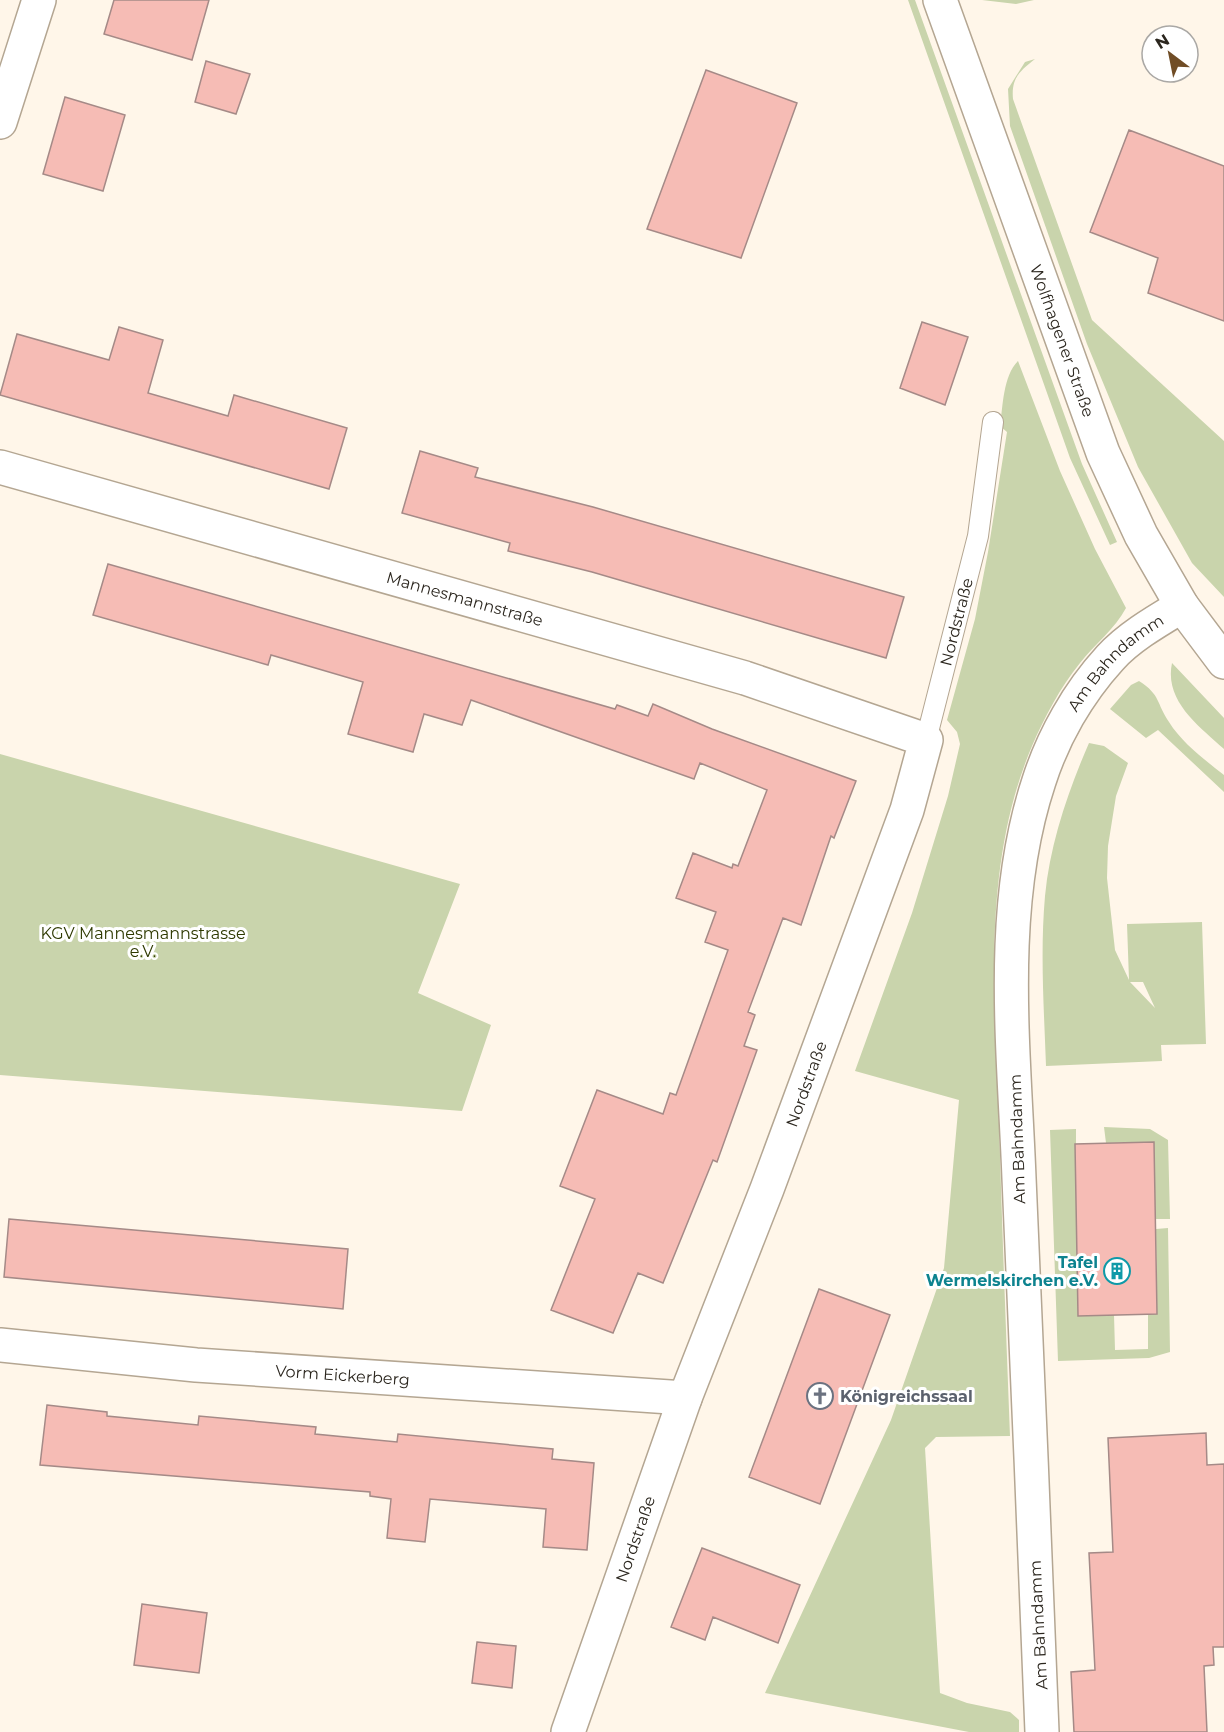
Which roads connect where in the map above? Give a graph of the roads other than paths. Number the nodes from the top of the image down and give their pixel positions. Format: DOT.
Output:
graph roads {
  1 [pos="39,0"];
  2 [pos="940,0"];
  3 [pos="0,122"];
  4 [pos="993,422"];
  5 [pos="0,467"];
  6 [pos="1182,606"];
  7 [pos="1224,662"];
  8 [pos="926,740"];
  9 [pos="0,1345"];
  10 [pos="685,1398"];
  11 [pos="568,1732"];
  12 [pos="1042,1732"];
  1 -- 3 [label="street"];
  2 -- 6 [label="street, Wolfhagener Straße"];
  4 -- 8 [label="lane, Nordstraße"];
  5 -- 8 [label="street, Mannesmannstraße"];
  6 -- 7 [label="street, Wolfhagener Straße"];
  6 -- 12 [label="street, Am Bahndamm"];
  8 -- 10 [label="street, Nordstraße"];
  9 -- 10 [label="street, Vorm Eickerberg"];
  10 -- 11 [label="street, Nordstraße"];
}
